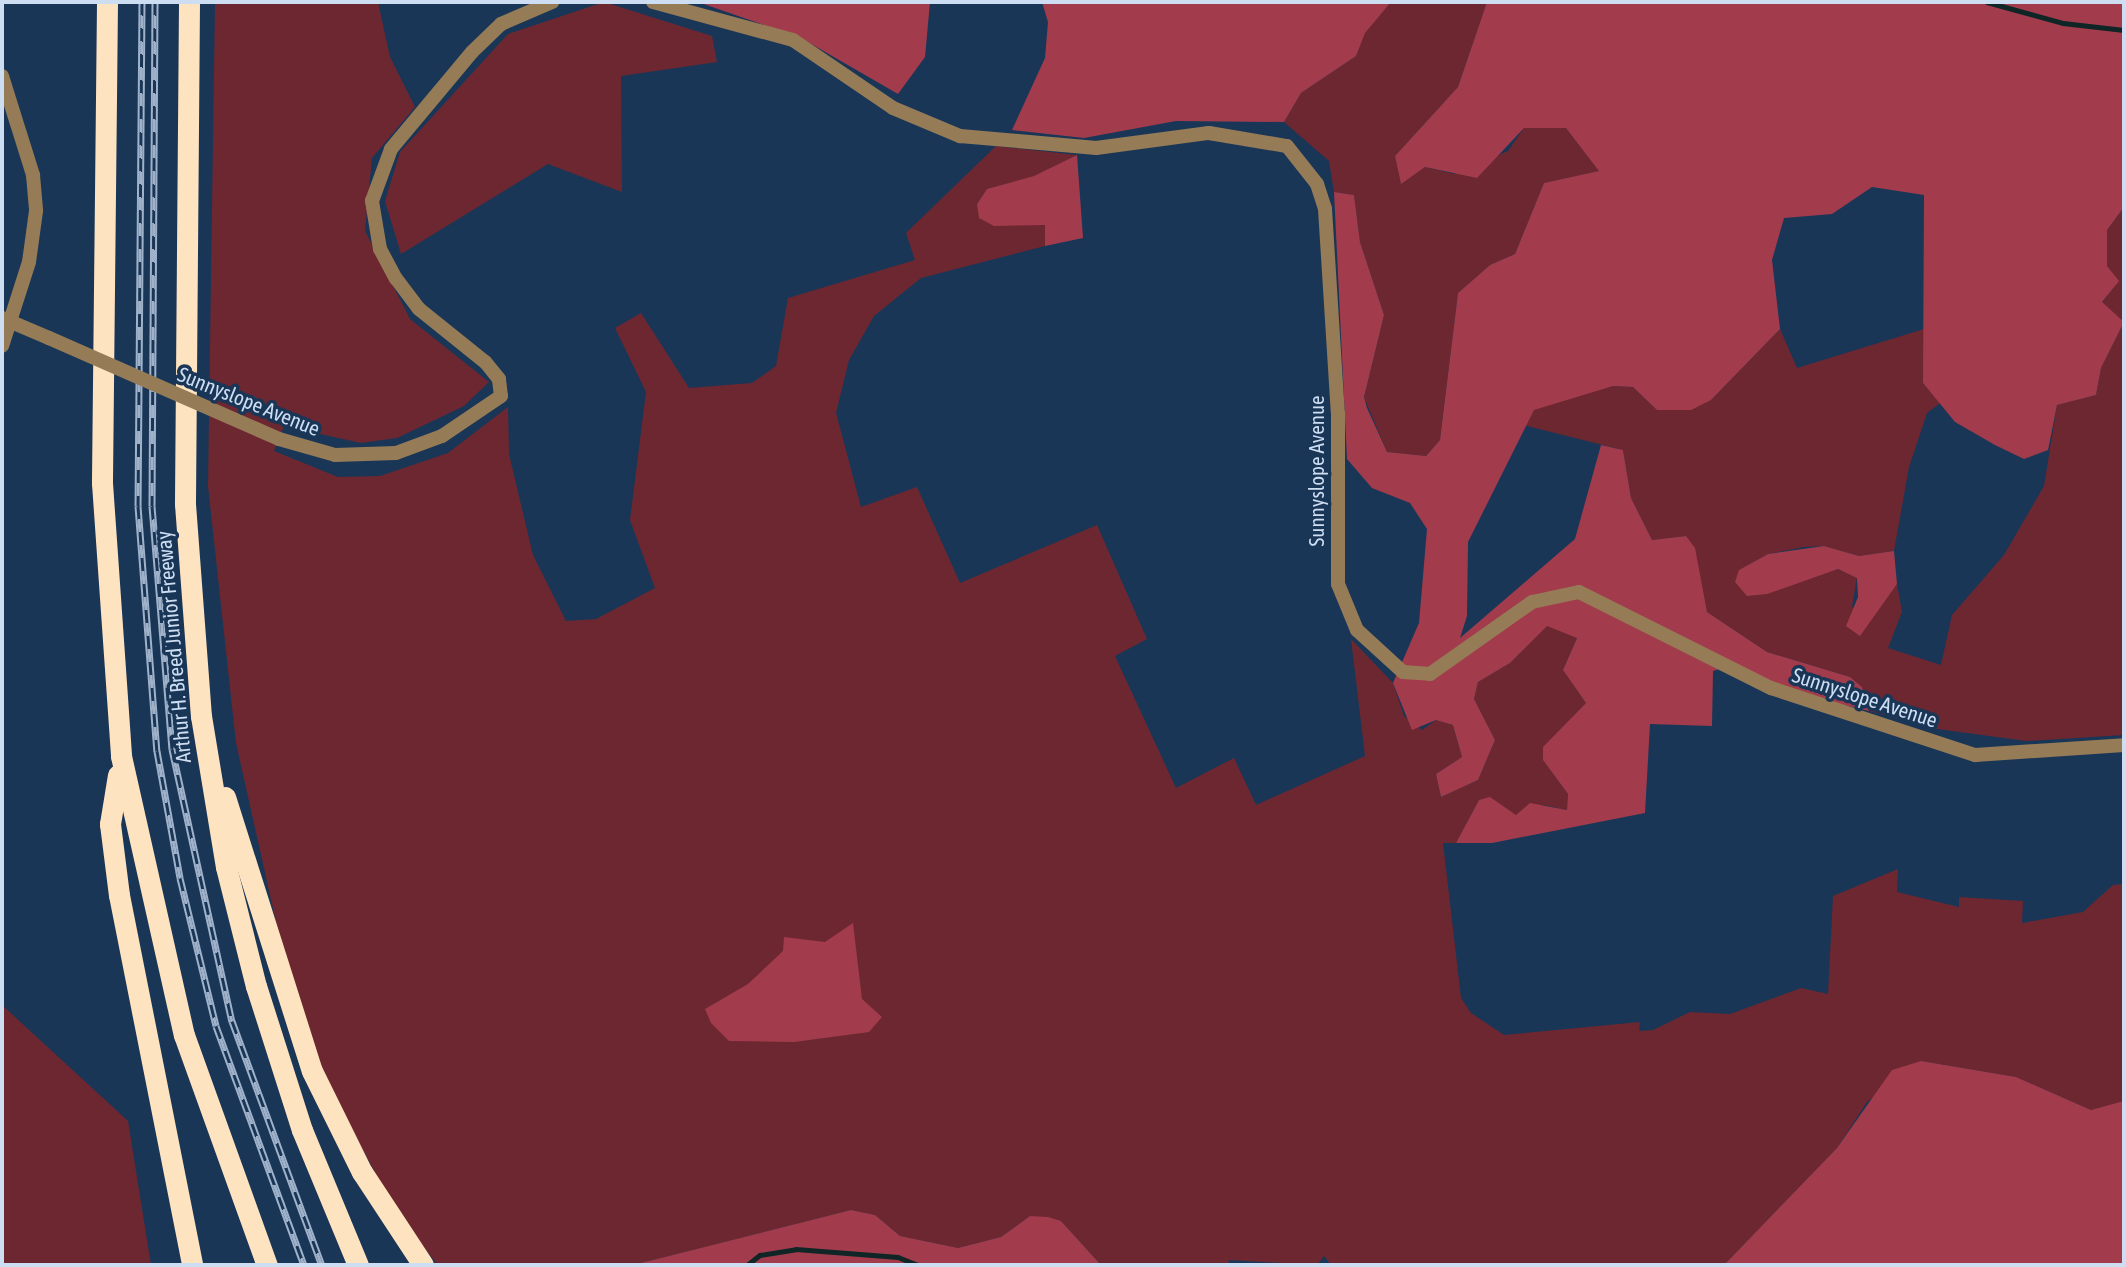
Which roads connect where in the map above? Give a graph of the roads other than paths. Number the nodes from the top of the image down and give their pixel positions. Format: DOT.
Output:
graph roads {
  1 [pos="107,2"];
  2 [pos="190,2"];
  3 [pos="552,2"];
  4 [pos="653,2"];
  5 [pos="2,75"];
  6 [pos="6,320"];
  7 [pos="2,346"];
  8 [pos="201,716"];
  9 [pos="2124,745"];
  10 [pos="121,756"];
  11 [pos="192,1265"];
  12 [pos="267,1265"];
  13 [pos="358,1265"];
  14 [pos="423,1265"];
  1 -- 10 [label="highway"];
  2 -- 8 [label="highway, Arthur H. Breed Junior Freeway"];
  3 -- 6 [label="street, Sunnyslope Avenue, bridge"];
  4 -- 9 [label="street, Sunnyslope Avenue"];
  5 -- 6 [label="street"];
  6 -- 7 [label="street"];
  8 -- 13 [label="highway, Arthur H. Breed Junior Freeway"];
  8 -- 14 [label="highway"];
  10 -- 11 [label="highway"];
  10 -- 12 [label="highway"];
}
